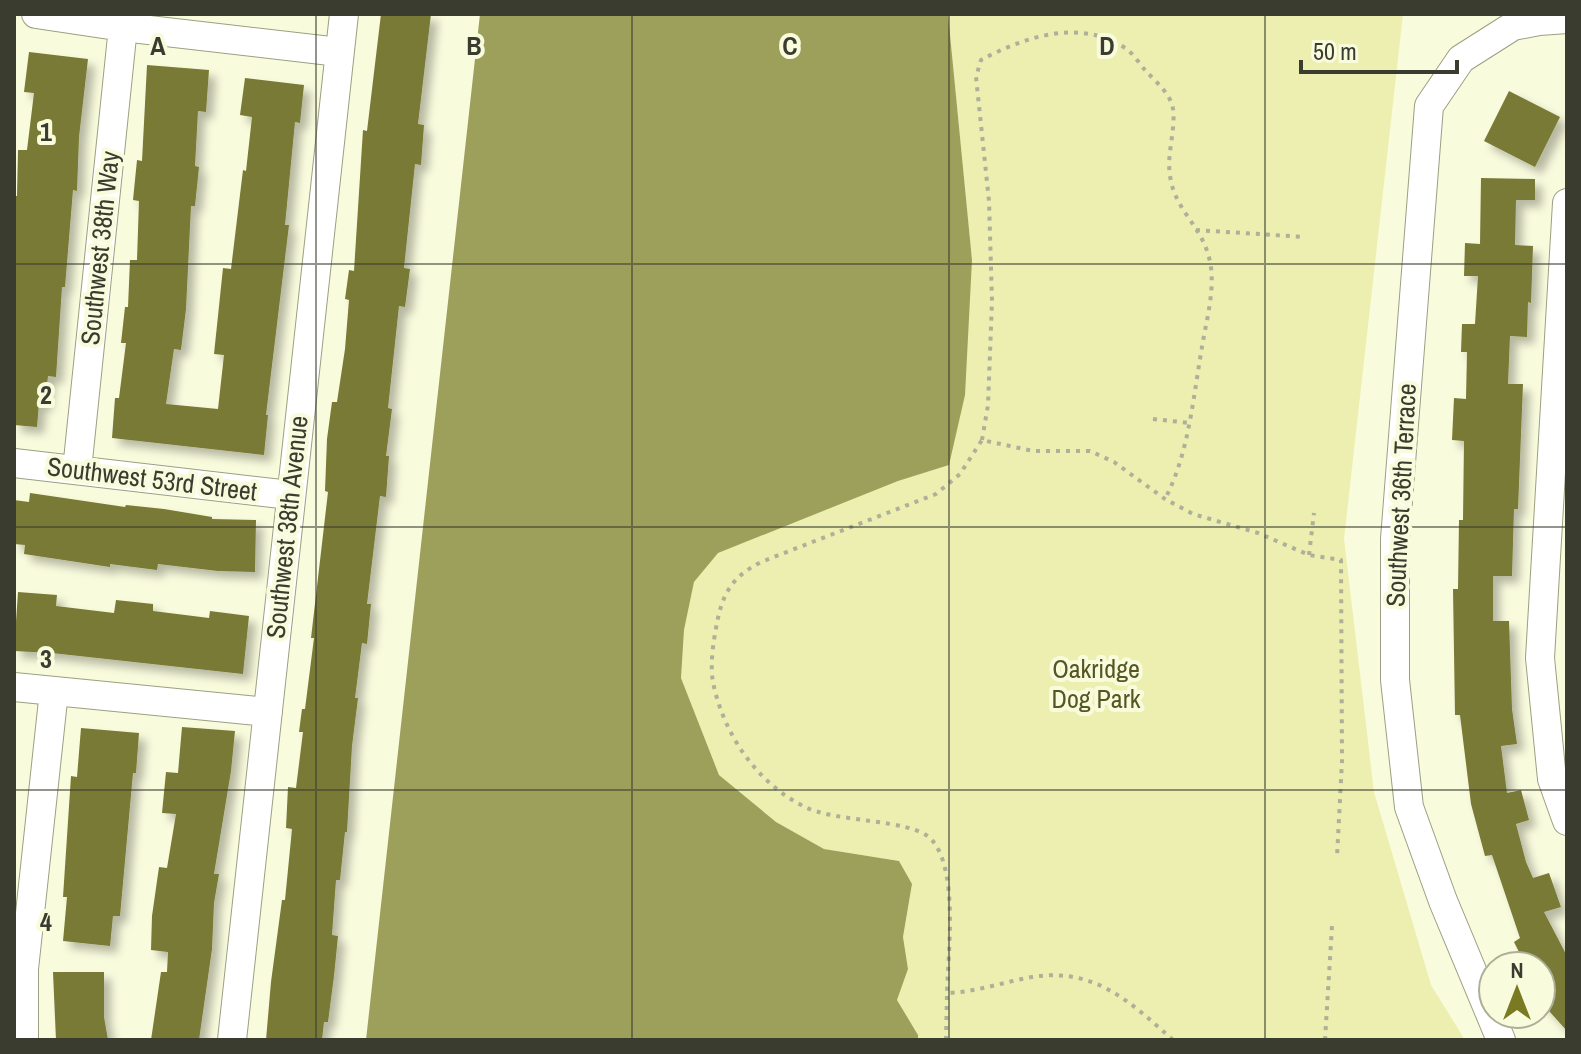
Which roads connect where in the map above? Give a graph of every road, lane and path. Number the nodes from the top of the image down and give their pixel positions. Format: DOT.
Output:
graph roads {
  1 [pos="36,14"];
  2 [pos="344,14"];
  3 [pos="1567,19"];
  4 [pos="123,27"];
  5 [pos="339,52"];
  6 [pos="1567,203"];
  7 [pos="1196,230"];
  8 [pos="1305,237"];
  9 [pos="1153,419"];
  10 [pos="1190,423"];
  11 [pos="982,440"];
  12 [pos="14,463"];
  13 [pos="77,470"];
  14 [pos="290,495"];
  15 [pos="1165,499"];
  16 [pos="1314,513"];
  17 [pos="1309,555"];
  18 [pos="14,687"];
  19 [pos="54,691"];
  20 [pos="268,712"];
  21 [pos="1567,821"];
  22 [pos="1337,857"];
  23 [pos="1332,926"];
  24 [pos="947,993"];
  25 [pos="24,1040"];
  26 [pos="232,1040"];
  27 [pos="946,1040"];
  28 [pos="1173,1040"];
  29 [pos="1325,1040"];
  30 [pos="1501,1040"];
  1 -- 4 [label="street"];
  2 -- 5 [label="street, Southwest 38th Avenue"];
  3 -- 30 [label="street, Southwest 36th Terrace"];
  4 -- 5 [label="street"];
  4 -- 13 [label="street, Southwest 38th Way"];
  5 -- 14 [label="street, Southwest 38th Avenue"];
  6 -- 21 [label="street"];
  7 -- 8 [label="path"];
  7 -- 10 [label="path"];
  7 -- 11 [label="path"];
  9 -- 10 [label="path"];
  10 -- 15 [label="path"];
  11 -- 15 [label="path"];
  11 -- 24 [label="path"];
  12 -- 13 [label="street, Southwest 53rd Street"];
  13 -- 14 [label="street, Southwest 53rd Street"];
  14 -- 20 [label="street, Southwest 38th Avenue"];
  15 -- 17 [label="path"];
  16 -- 17 [label="path"];
  17 -- 22 [label="path"];
  18 -- 19 [label="street"];
  19 -- 20 [label="street"];
  19 -- 25 [label="street"];
  20 -- 26 [label="street, Southwest 38th Avenue"];
  23 -- 29 [label="path"];
  24 -- 27 [label="path"];
  24 -- 28 [label="path"];
}
